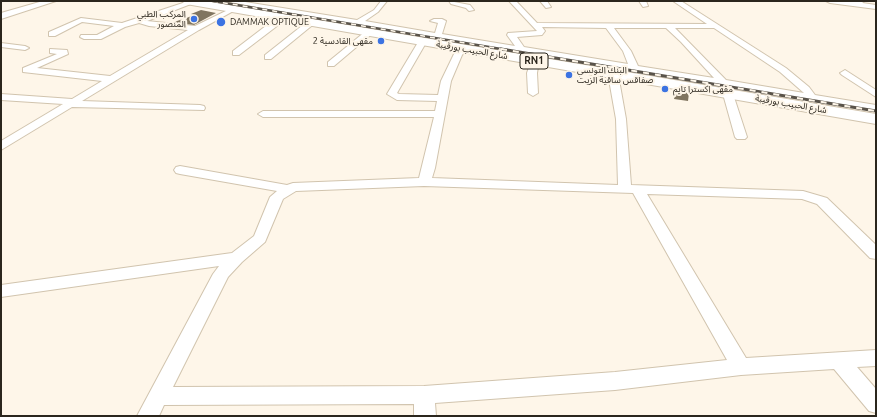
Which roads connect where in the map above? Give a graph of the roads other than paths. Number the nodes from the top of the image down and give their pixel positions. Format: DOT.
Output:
graph roads {
  1 [pos="52,1"];
  2 [pos="262,1"];
  3 [pos="380,1"];
  4 [pos="384,1"];
  5 [pos="452,1"];
  6 [pos="512,1"];
  7 [pos="676,1"];
  8 [pos="830,1"];
  9 [pos="862,1"];
  10 [pos="190,2"];
  11 [pos="846,3"];
  12 [pos="230,5"];
  13 [pos="253,5"];
  14 [pos="876,7"];
  15 [pos="471,10"];
  16 [pos="3,15"];
  17 [pos="287,18"];
  18 [pos="141,21"];
  19 [pos="434,21"];
  20 [pos="311,23"];
  21 [pos="122,25"];
  22 [pos="536,25"];
  23 [pos="352,26"];
  24 [pos="608,26"];
  25 [pos="668,26"];
  26 [pos="716,26"];
  27 [pos="196,28"];
  28 [pos="369,33"];
  29 [pos="52,34"];
  30 [pos="438,36"];
  31 [pos="84,37"];
  32 [pos="423,42"];
  33 [pos="1,45"];
  34 [pos="25,48"];
  35 [pos="464,48"];
  36 [pos="53,50"];
  37 [pos="519,50"];
  38 [pos="236,53"];
  39 [pos="268,57"];
  40 [pos="535,61"];
  41 [pos="331,64"];
  42 [pos="634,68"];
  43 [pos="845,73"];
  44 [pos="613,74"];
  45 [pos="112,79"];
  46 [pos="725,88"];
  47 [pos="533,93"];
  48 [pos="876,94"];
  49 [pos="1,97"];
  50 [pos="810,97"];
  51 [pos="442,98"];
  52 [pos="71,103"];
  53 [pos="200,108"];
  54 [pos="876,108"];
  55 [pos="263,114"];
  56 [pos="439,114"];
  57 [pos="876,119"];
  58 [pos="741,137"];
  59 [pos="1,146"];
  60 [pos="180,170"];
  61 [pos="424,182"];
  62 [pos="631,188"];
  63 [pos="287,189"];
  64 [pos="876,254"];
  65 [pos="236,258"];
  66 [pos="1,291"];
  67 [pos="876,358"];
  68 [pos="840,362"];
  69 [pos="741,367"];
  70 [pos="424,395"];
  71 [pos="158,396"];
  72 [pos="876,404"];
  73 [pos="148,416"];
  74 [pos="425,416"];
  1 -- 16 [label="street"];
  2 -- 13 [label="street"];
  3 -- 4 [label="street"];
  4 -- 23 [label="street"];
  5 -- 15 [label="street"];
  6 -- 22 [label="street"];
  7 -- 26 [label="street"];
  8 -- 11 [label="street"];
  9 -- 11 [label="street"];
  10 -- 12 [label="main road, شارع الحبيب بورقيبة / RN1"];
  10 -- 18 [label="street"];
  11 -- 14 [label="street"];
  12 -- 13 [label="street"];
  12 -- 17 [label="main road, شارع الحبيب بورقيبة / RN1"];
  12 -- 27 [label="street"];
  13 -- 23 [label="street"];
  17 -- 20 [label="main road, شارع الحبيب بورقيبة / RN1"];
  17 -- 38 [label="street"];
  18 -- 21 [label="street"];
  18 -- 27 [label="street"];
  19 -- 30 [label="street"];
  20 -- 23 [label="main road, شارع الحبيب بورقيبة / RN1"];
  20 -- 39 [label="street"];
  21 -- 29 [label="street"];
  21 -- 31 [label="street"];
  22 -- 24 [label="street"];
  22 -- 37 [label="street"];
  23 -- 28 [label="main road, شارع الحبيب بورقيبة / RN1"];
  23 -- 30 [label="street"];
  24 -- 25 [label="street"];
  24 -- 42 [label="street"];
  25 -- 26 [label="street"];
  25 -- 46 [label="street"];
  26 -- 50 [label="street"];
  27 -- 45 [label="street"];
  28 -- 32 [label="main road, شارع الحبيب بورقيبة / RN1"];
  28 -- 41 [label="street"];
  30 -- 37 [label="street"];
  32 -- 35 [label="main road, شارع الحبيب بورقيبة / RN1"];
  32 -- 51 [label="street"];
  33 -- 34 [label="street"];
  35 -- 40 [label="main road, شارع الحبيب بورقيبة / RN1"];
  35 -- 51 [label="street"];
  36 -- 45 [label="street"];
  37 -- 42 [label="street"];
  40 -- 44 [label="main road, شارع الحبيب بورقيبة / RN1"];
  40 -- 47 [label="street"];
  42 -- 46 [label="street"];
  43 -- 48 [label="street"];
  44 -- 46 [label="main road, شارع الحبيب بورقيبة / RN1"];
  44 -- 62 [label="street"];
  45 -- 52 [label="street"];
  46 -- 50 [label="street"];
  46 -- 57 [label="main road, شارع الحبيب بورقيبة / RN1"];
  46 -- 58 [label="street"];
  49 -- 52 [label="street"];
  50 -- 54 [label="street"];
  51 -- 56 [label="street"];
  52 -- 53 [label="street"];
  52 -- 59 [label="street"];
  55 -- 56 [label="street"];
  56 -- 61 [label="street"];
  60 -- 63 [label="street"];
  61 -- 62 [label="street"];
  61 -- 63 [label="street"];
  62 -- 64 [label="street"];
  62 -- 69 [label="street"];
  63 -- 65 [label="street"];
  65 -- 66 [label="street"];
  65 -- 71 [label="street"];
  67 -- 68 [label="street"];
  68 -- 69 [label="street"];
  68 -- 72 [label="street"];
  69 -- 70 [label="street"];
  70 -- 71 [label="street"];
  70 -- 74 [label="street"];
  71 -- 73 [label="street"];
}
